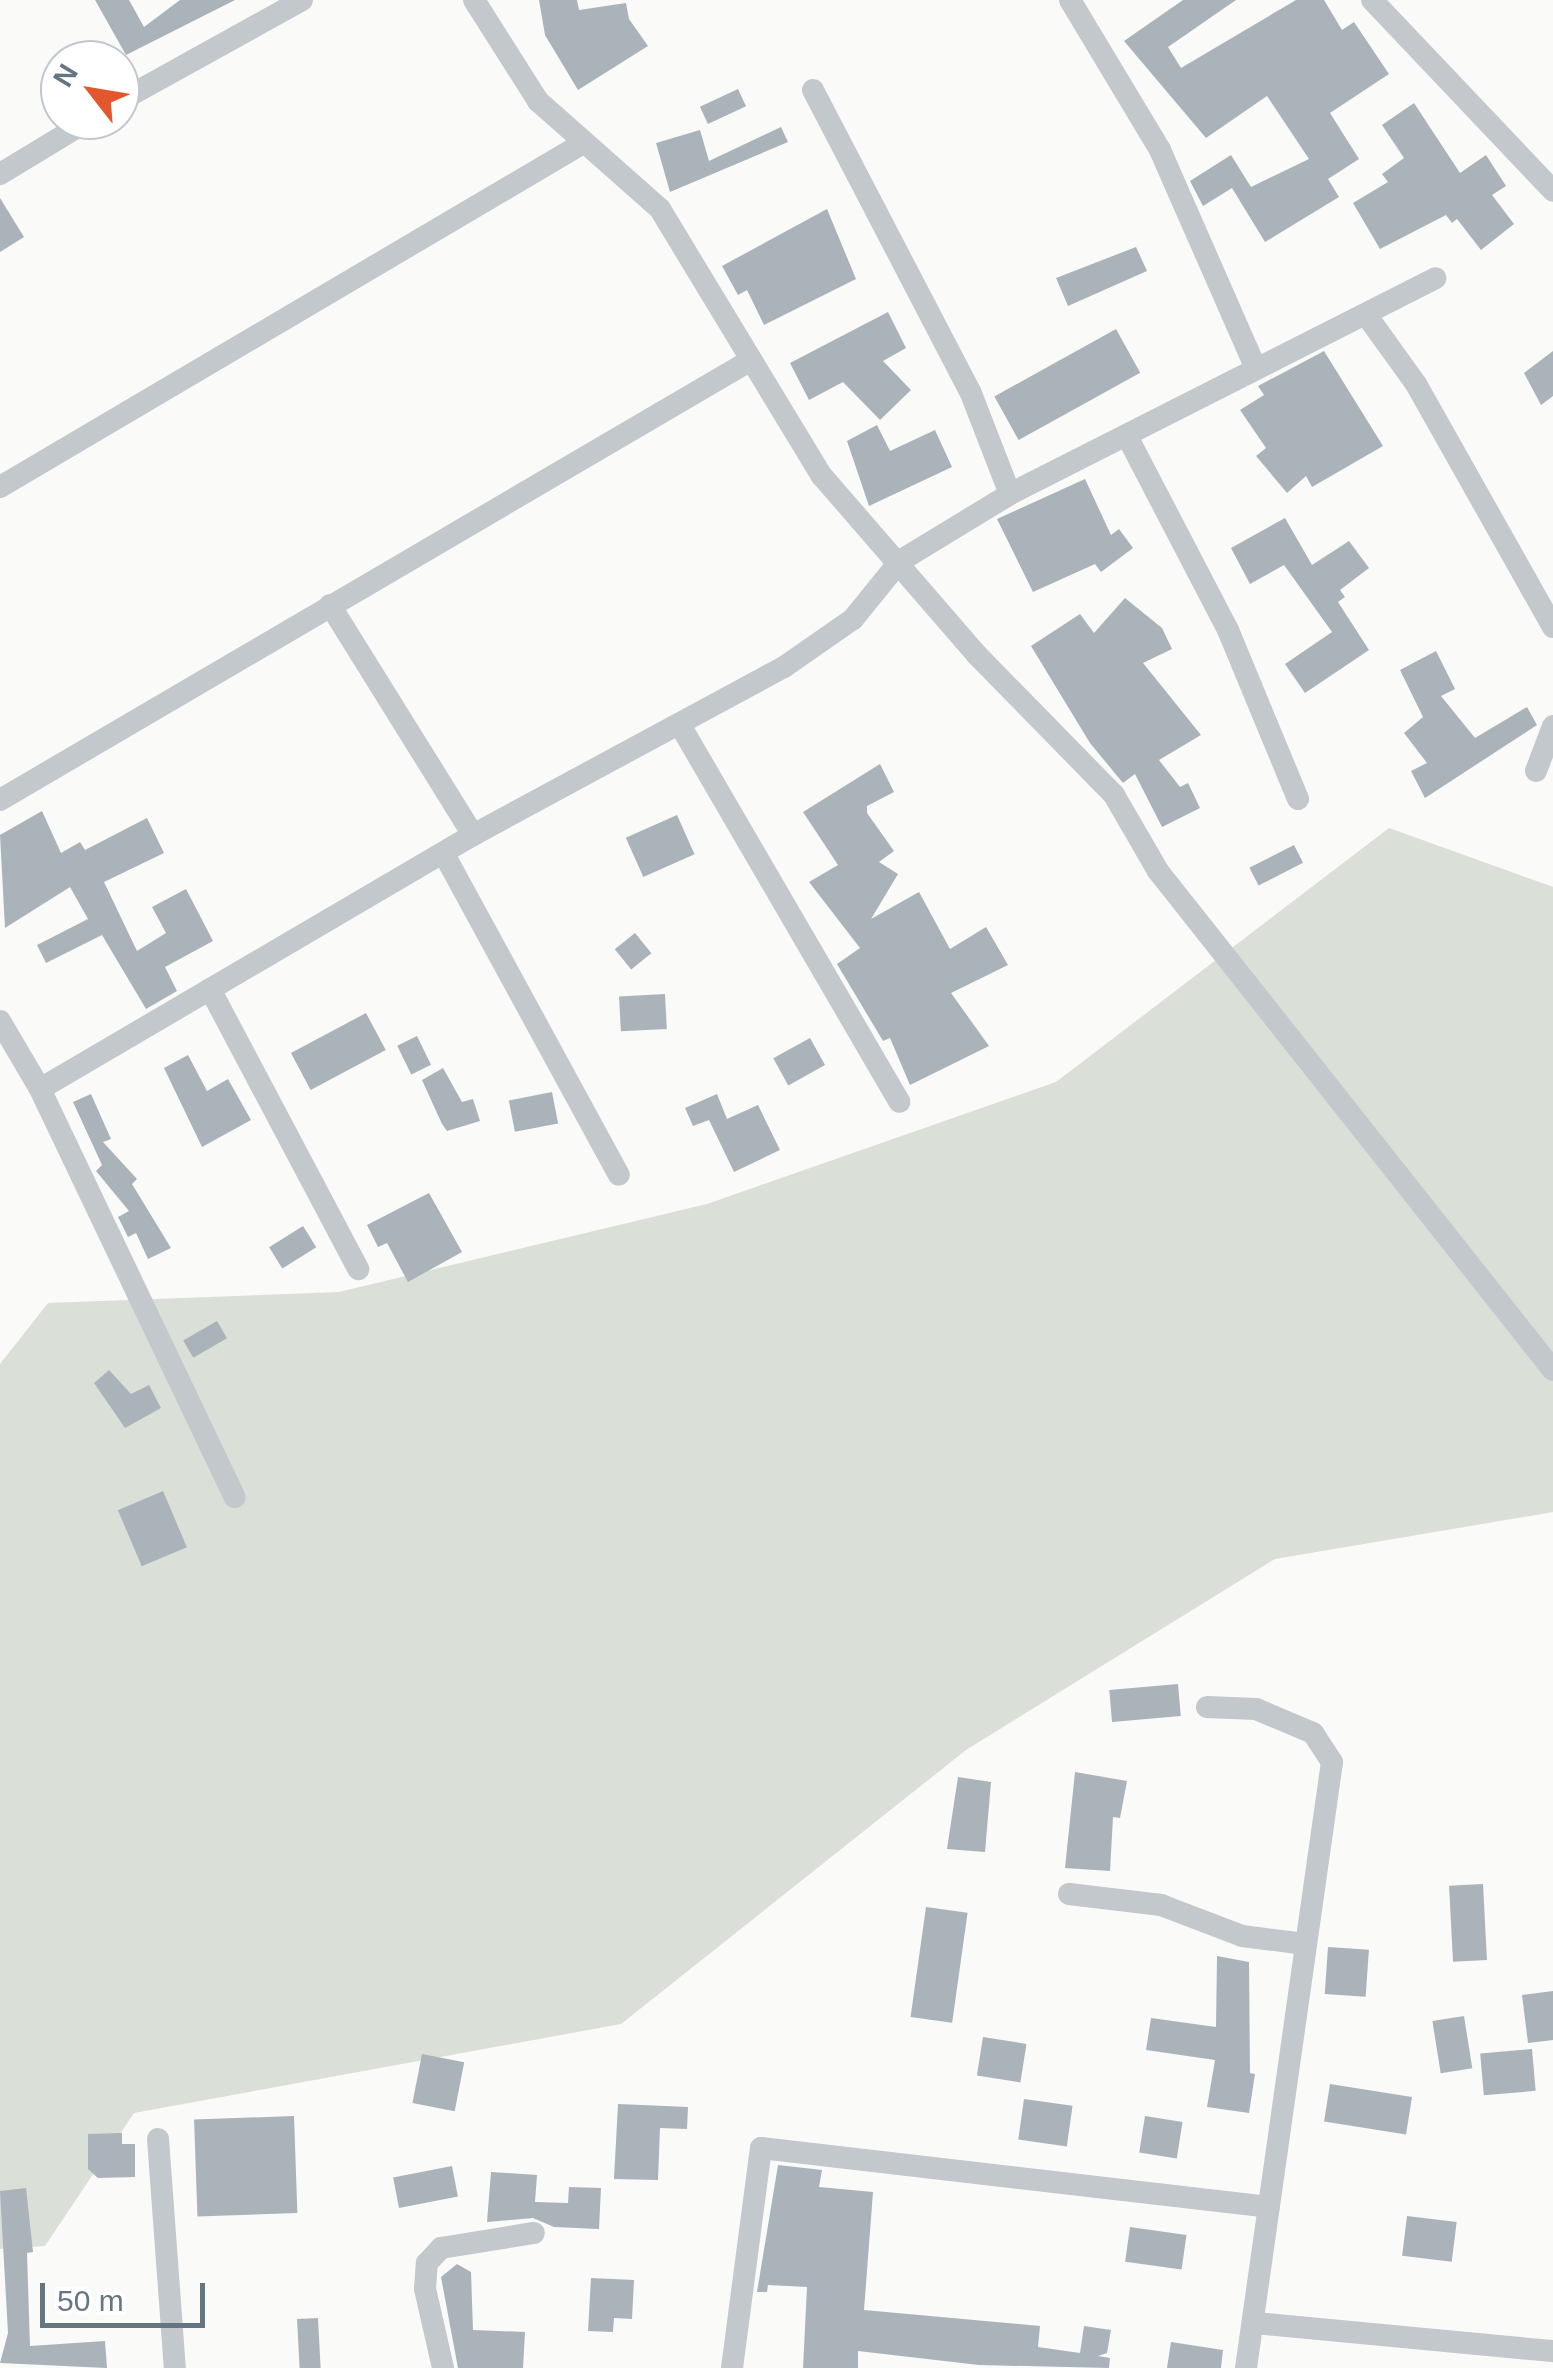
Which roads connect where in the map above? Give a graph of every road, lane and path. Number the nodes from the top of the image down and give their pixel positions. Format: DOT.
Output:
graph roads {
  1 [pos="302,0"];
  2 [pos="474,0"];
  3 [pos="1070,0"];
  4 [pos="1372,0"];
  5 [pos="140,90"];
  6 [pos="813,90"];
  7 [pos="55,140"];
  8 [pos="580,145"];
  9 [pos="0,174"];
  10 [pos="1553,191"];
  11 [pos="1435,278"];
  12 [pos="1366,316"];
  13 [pos="751,360"];
  14 [pos="1256,369"];
  15 [pos="1127,436"];
  16 [pos="0,487"];
  17 [pos="1010,494"];
  18 [pos="900,561"];
  19 [pos="330,605"];
  20 [pos="1553,627"];
  21 [pos="680,725"];
  22 [pos="1553,726"];
  23 [pos="1536,771"];
  24 [pos="1298,799"];
  25 [pos="0,800"];
  26 [pos="473,835"];
  27 [pos="445,856"];
  28 [pos="210,989"];
  29 [pos="0,1021"];
  30 [pos="40,1089"];
  31 [pos="900,1102"];
  32 [pos="620,1175"];
  33 [pos="358,1269"];
  34 [pos="1553,1370"];
  35 [pos="235,1497"];
  36 [pos="1206,1707"];
  37 [pos="1068,1894"];
  38 [pos="1305,1944"];
  39 [pos="158,2138"];
  40 [pos="1270,2207"];
  41 [pos="534,2233"];
  42 [pos="1255,2323"];
  43 [pos="1553,2351"];
  44 [pos="175,2368"];
  45 [pos="443,2368"];
  46 [pos="732,2368"];
  47 [pos="1246,2368"];
  1 -- 5 [label="street"];
  2 -- 8 [label="street"];
  3 -- 14 [label="street"];
  4 -- 10 [label="street"];
  6 -- 17 [label="street"];
  7 -- 9 [label="street"];
  8 -- 13 [label="street"];
  8 -- 16 [label="street"];
  11 -- 12 [label="street"];
  12 -- 14 [label="street"];
  12 -- 20 [label="street"];
  13 -- 18 [label="street"];
  13 -- 19 [label="street"];
  14 -- 15 [label="street"];
  15 -- 17 [label="street"];
  15 -- 24 [label="street"];
  17 -- 18 [label="street"];
  18 -- 21 [label="street"];
  18 -- 34 [label="street"];
  19 -- 25 [label="street"];
  19 -- 26 [label="street"];
  21 -- 26 [label="street"];
  21 -- 31 [label="street"];
  22 -- 23 [label="street"];
  26 -- 27 [label="street"];
  27 -- 28 [label="street"];
  27 -- 32 [label="street"];
  28 -- 30 [label="street"];
  28 -- 33 [label="street"];
  29 -- 30 [label="street"];
  30 -- 35 [label="street"];
  36 -- 38 [label="street"];
  37 -- 38 [label="street"];
  38 -- 40 [label="street"];
  39 -- 44 [label="street"];
  40 -- 42 [label="street"];
  40 -- 46 [label="street"];
  41 -- 45 [label="street"];
  42 -- 43 [label="street"];
  42 -- 47 [label="street"];
}
